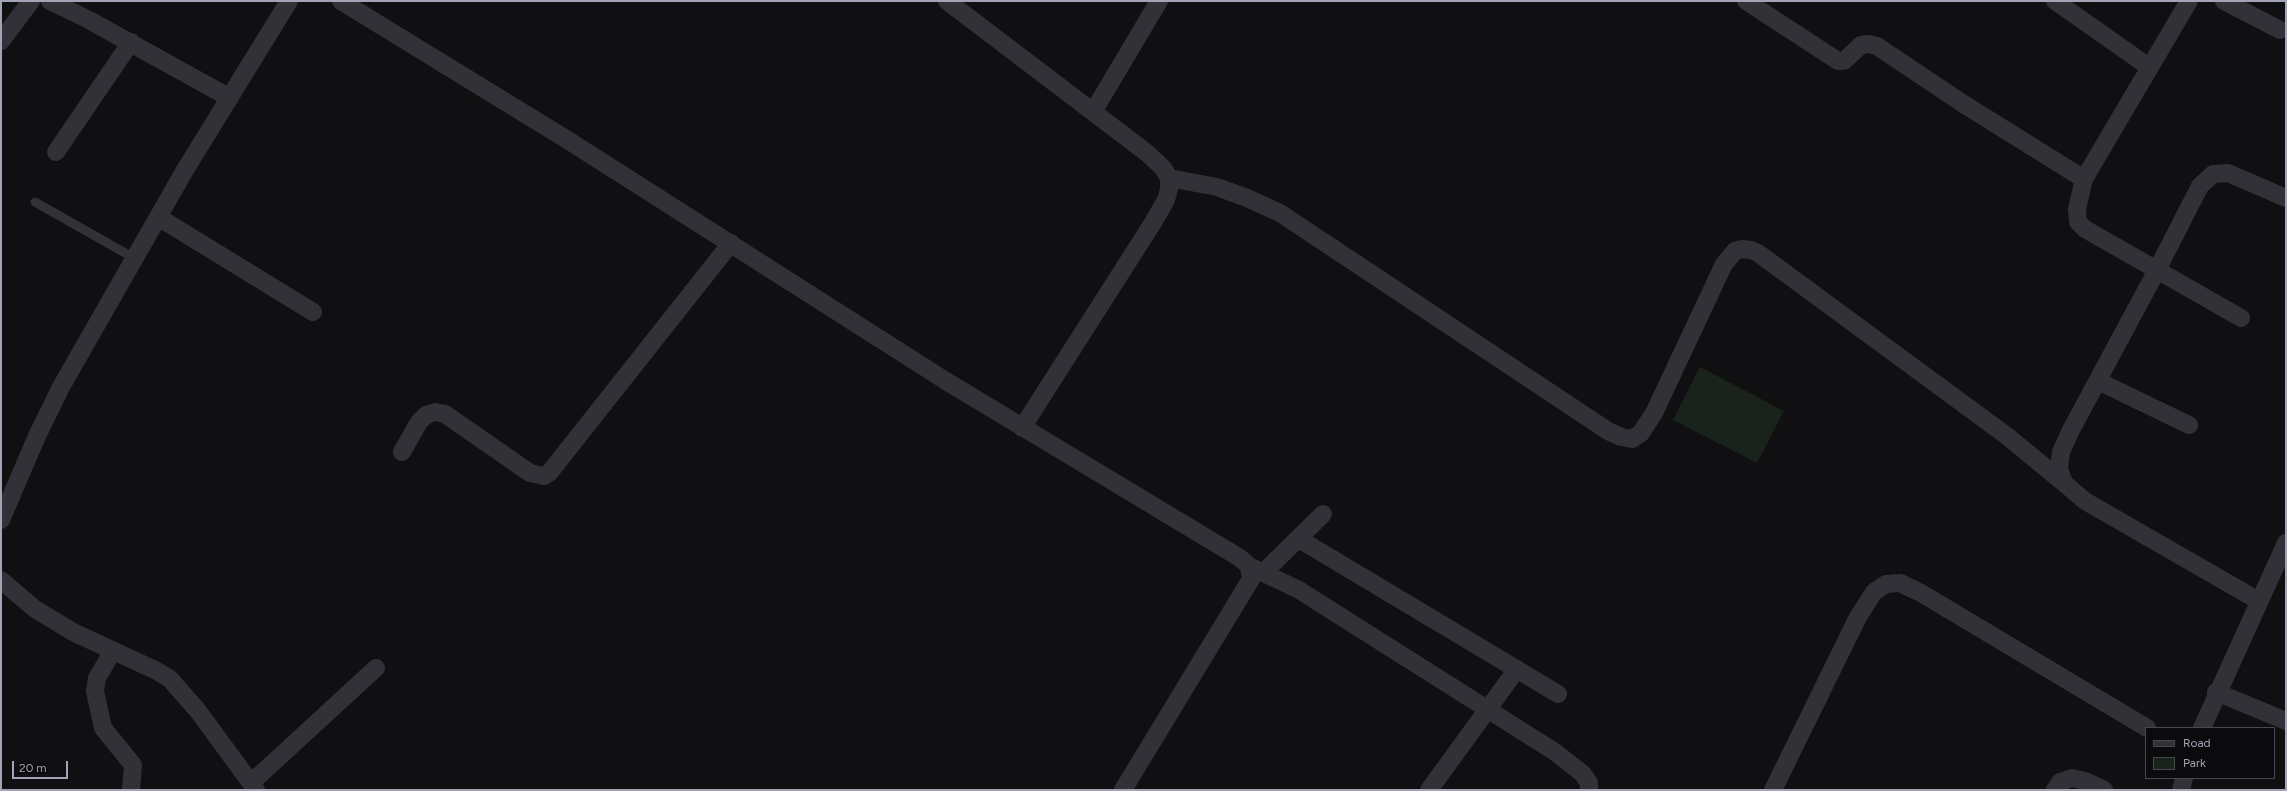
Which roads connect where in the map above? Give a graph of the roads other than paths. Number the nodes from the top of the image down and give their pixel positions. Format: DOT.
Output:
graph roads {
  1 [pos="31,1"];
  2 [pos="50,1"];
  3 [pos="289,1"];
  4 [pos="341,1"];
  5 [pos="946,1"];
  6 [pos="1160,1"];
  7 [pos="1746,1"];
  8 [pos="2055,1"];
  9 [pos="2189,1"];
  10 [pos="2224,1"];
  11 [pos="968,8"];
  12 [pos="2280,30"];
  13 [pos="1,41"];
  14 [pos="131,42"];
  15 [pos="2148,67"];
  16 [pos="230,98"];
  17 [pos="1093,112"];
  18 [pos="56,152"];
  19 [pos="1169,178"];
  20 [pos="2084,179"];
  21 [pos="2286,198"];
  22 [pos="35,202"];
  23 [pos="158,217"];
  24 [pos="731,243"];
  25 [pos="134,258"];
  26 [pos="2157,270"];
  27 [pos="314,312"];
  28 [pos="2241,318"];
  29 [pos="2098,381"];
  30 [pos="2189,425"];
  31 [pos="1022,428"];
  32 [pos="402,452"];
  33 [pos="2064,483"];
  34 [pos="1323,514"];
  35 [pos="1,520"];
  36 [pos="1304,542"];
  37 [pos="2286,543"];
  38 [pos="1256,569"];
  39 [pos="1,580"];
  40 [pos="2259,601"];
  41 [pos="113,651"];
  42 [pos="376,668"];
  43 [pos="1517,669"];
  44 [pos="2216,692"];
  45 [pos="1558,694"];
  46 [pos="1487,710"];
  47 [pos="2286,722"];
  48 [pos="2145,727"];
  49 [pos="2202,727"];
  50 [pos="2184,779"];
  51 [pos="253,787"];
  52 [pos="131,790"];
  53 [pos="1123,790"];
  54 [pos="1429,790"];
  55 [pos="1589,790"];
  56 [pos="1773,790"];
  57 [pos="2055,790"];
  58 [pos="2104,790"];
  59 [pos="2181,790"];
  1 -- 13 [label="street"];
  2 -- 14 [label="street"];
  3 -- 16 [label="street"];
  4 -- 24 [label="street"];
  5 -- 11 [label="street"];
  6 -- 17 [label="street"];
  7 -- 20 [label="street"];
  8 -- 15 [label="street"];
  9 -- 15 [label="street"];
  10 -- 12 [label="street"];
  11 -- 17 [label="street"];
  14 -- 16 [label="street"];
  14 -- 18 [label="street"];
  15 -- 20 [label="street"];
  16 -- 23 [label="street"];
  17 -- 19 [label="street"];
  19 -- 31 [label="street"];
  19 -- 33 [label="street"];
  20 -- 26 [label="street"];
  21 -- 26 [label="street"];
  22 -- 25 [label="lane"];
  23 -- 25 [label="street"];
  23 -- 27 [label="street"];
  24 -- 31 [label="street"];
  24 -- 32 [label="street"];
  25 -- 35 [label="street"];
  26 -- 28 [label="street"];
  26 -- 29 [label="street"];
  29 -- 30 [label="street"];
  29 -- 33 [label="street"];
  31 -- 38 [label="street"];
  33 -- 40 [label="street"];
  34 -- 38 [label="street"];
  36 -- 43 [label="street"];
  37 -- 40 [label="street"];
  38 -- 46 [label="street"];
  38 -- 53 [label="street"];
  39 -- 41 [label="street"];
  40 -- 44 [label="street"];
  41 -- 51 [label="street"];
  41 -- 52 [label="street"];
  42 -- 51 [label="street"];
  43 -- 45 [label="street"];
  43 -- 46 [label="street"];
  44 -- 47 [label="street"];
  44 -- 49 [label="street"];
  46 -- 54 [label="street"];
  46 -- 55 [label="street"];
  48 -- 56 [label="street"];
  50 -- 59 [label="street"];
  57 -- 58 [label="street"];
}
